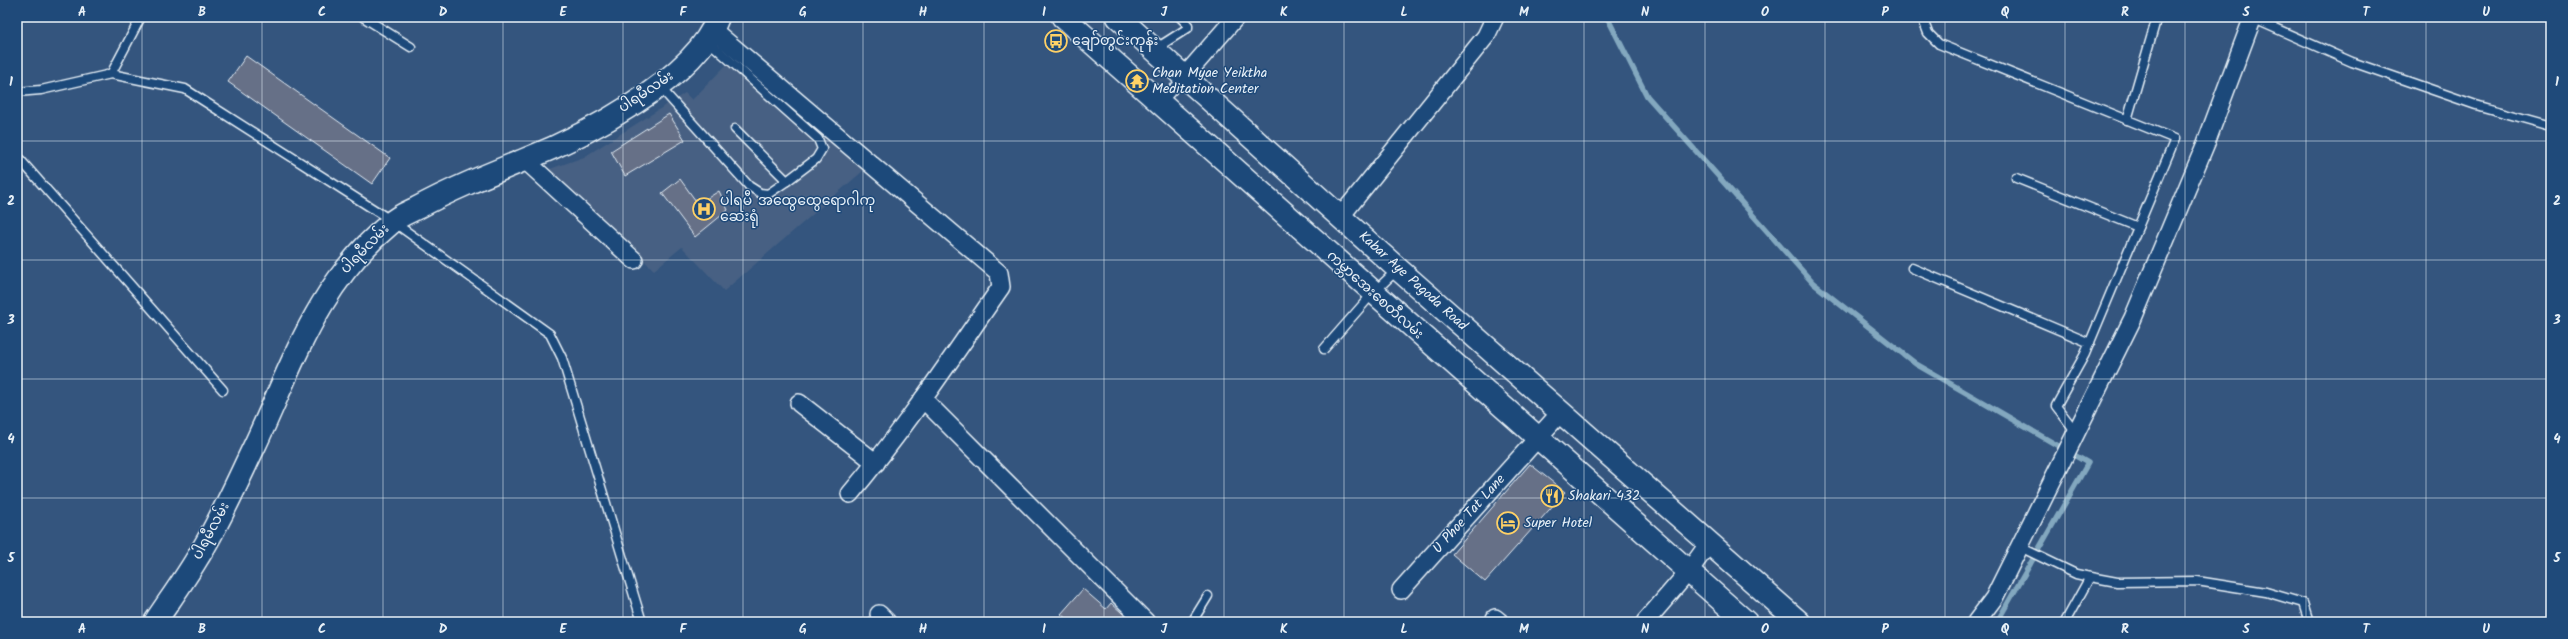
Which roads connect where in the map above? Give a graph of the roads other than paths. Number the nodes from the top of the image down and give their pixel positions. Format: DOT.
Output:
graph roads {
  1 [pos="141,17"];
  2 [pos="363,17"];
  3 [pos="1063,17"];
  4 [pos="1118,17"];
  5 [pos="1180,17"];
  6 [pos="1236,17"];
  7 [pos="1495,17"];
  8 [pos="1922,17"];
  9 [pos="2157,17"];
  10 [pos="2253,18"];
  11 [pos="713,29"];
  12 [pos="411,47"];
  13 [pos="1154,50"];
  14 [pos="111,74"];
  15 [pos="1184,77"];
  16 [pos="658,86"];
  17 [pos="17,92"];
  18 [pos="1161,104"];
  19 [pos="2128,120"];
  20 [pos="2551,126"];
  21 [pos="735,129"];
  22 [pos="17,156"];
  23 [pos="525,160"];
  24 [pos="2016,178"];
  25 [pos="787,181"];
  26 [pos="1341,216"];
  27 [pos="392,221"];
  28 [pos="2138,227"];
  29 [pos="634,260"];
  30 [pos="1912,268"];
  31 [pos="1398,269"];
  32 [pos="1373,293"];
  33 [pos="2090,343"];
  34 [pos="1324,349"];
  35 [pos="223,390"];
  36 [pos="923,399"];
  37 [pos="799,403"];
  38 [pos="1561,412"];
  39 [pos="2076,432"];
  40 [pos="1537,439"];
  41 [pos="876,463"];
  42 [pos="850,494"];
  43 [pos="1709,543"];
  44 [pos="2020,547"];
  45 [pos="1689,571"];
  46 [pos="2090,576"];
  47 [pos="1401,590"];
  48 [pos="1208,596"];
  49 [pos="155,622"];
  50 [pos="642,622"];
  51 [pos="1146,622"];
  52 [pos="1192,622"];
  53 [pos="1645,622"];
  54 [pos="1746,622"];
  55 [pos="1799,622"];
  56 [pos="1976,622"];
  57 [pos="2065,622"];
  58 [pos="2309,622"];
  1 -- 14 [label="lane"];
  2 -- 12 [label="lane"];
  3 -- 18 [label="main road, ကမ္ဘာအေးစေတီလမ်း"];
  4 -- 13 [label="main road, Kabar Aye Pagoda Road"];
  5 -- 13 [label="lane"];
  6 -- 15 [label="street"];
  7 -- 26 [label="street"];
  8 -- 19 [label="lane"];
  9 -- 19 [label="lane"];
  10 -- 20 [label="lane"];
  10 -- 39 [label="street"];
  11 -- 16 [label="main road, ပါရမီလမ်း"];
  11 -- 25 [label="lane"];
  11 -- 36 [label="street"];
  13 -- 15 [label="main road, Kabar Aye Pagoda Road"];
  14 -- 17 [label="lane"];
  14 -- 27 [label="lane"];
  15 -- 18 [label="lane"];
  15 -- 26 [label="main road, Kabar Aye Pagoda Road"];
  16 -- 23 [label="main road, ပါရမီလမ်း"];
  16 -- 25 [label="lane"];
  18 -- 32 [label="main road, ကမ္ဘာအေးစေတီလမ်း"];
  19 -- 28 [label="lane"];
  21 -- 25 [label="lane"];
  22 -- 35 [label="lane"];
  23 -- 27 [label="main road, ပါရမီလမ်း"];
  23 -- 29 [label="street"];
  24 -- 28 [label="lane"];
  26 -- 31 [label="main road, Kabar Aye Pagoda Road"];
  27 -- 49 [label="main road, ပါရမီလမ်း"];
  27 -- 50 [label="lane"];
  28 -- 33 [label="lane"];
  30 -- 33 [label="lane"];
  31 -- 32 [label="lane"];
  31 -- 38 [label="main road, Kabar Aye Pagoda Road"];
  32 -- 34 [label="lane"];
  32 -- 40 [label="main road, ကမ္ဘာအေးစေတီလမ်း"];
  33 -- 39 [label="lane"];
  36 -- 41 [label="street"];
  36 -- 51 [label="street"];
  37 -- 41 [label="street"];
  38 -- 40 [label="street, U Phoe Tat Lane"];
  38 -- 43 [label="main road, Kabar Aye Pagoda Road"];
  39 -- 44 [label="street"];
  40 -- 45 [label="main road, ကမ္ဘာအေးစေတီလမ်း"];
  40 -- 47 [label="street, U Phoe Tat Lane"];
  41 -- 42 [label="street"];
  43 -- 45 [label="street"];
  43 -- 55 [label="main road, Kabar Aye Pagoda Road"];
  44 -- 46 [label="lane"];
  44 -- 56 [label="street"];
  45 -- 53 [label="street"];
  45 -- 54 [label="main road, ကမ္ဘာအေးစေတီလမ်း"];
  46 -- 57 [label="lane"];
  46 -- 58 [label="lane"];
  48 -- 52 [label="lane"];
}
